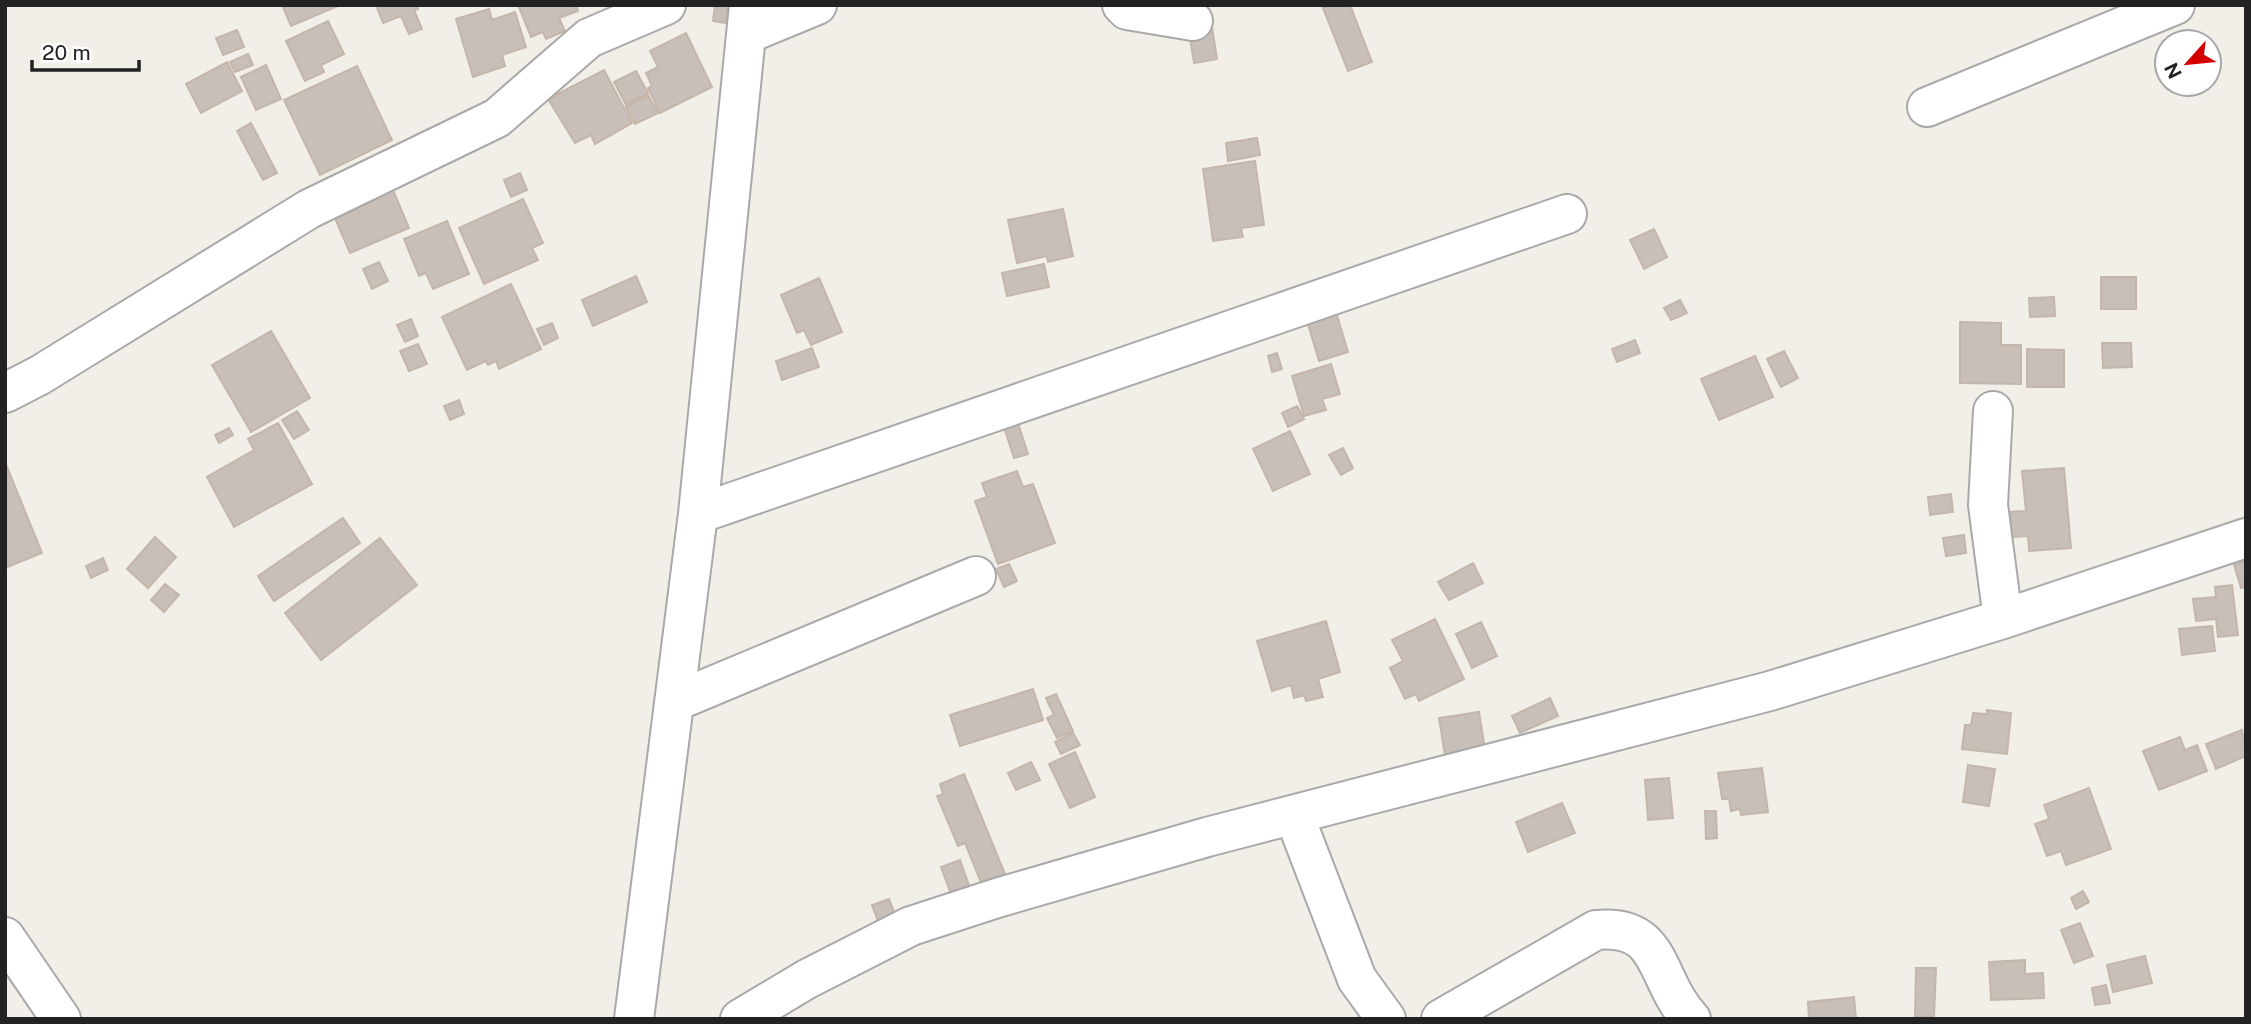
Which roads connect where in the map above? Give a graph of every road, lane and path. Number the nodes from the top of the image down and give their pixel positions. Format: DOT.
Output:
graph roads {
  1 [pos="666,5"];
  2 [pos="817,5"];
  3 [pos="1122,5"];
  4 [pos="2175,5"];
  5 [pos="748,20"];
  6 [pos="1193,21"];
  7 [pos="1927,107"];
  8 [pos="1567,214"];
  9 [pos="5,393"];
  10 [pos="1993,411"];
  11 [pos="698,514"];
  12 [pos="2246,538"];
  13 [pos="976,576"];
  14 [pos="2003,619"];
  15 [pos="674,702"];
  16 [pos="1294,815"];
  17 [pos="5,937"];
  18 [pos="61,1019"];
  19 [pos="634,1019"];
  20 [pos="740,1019"];
  21 [pos="1386,1019"];
  22 [pos="1441,1019"];
  23 [pos="1691,1019"];
  1 -- 9 [label="street"];
  2 -- 5 [label="street"];
  3 -- 6 [label="street"];
  4 -- 7 [label="street"];
  5 -- 11 [label="street"];
  8 -- 11 [label="street"];
  10 -- 14 [label="street"];
  11 -- 15 [label="street"];
  12 -- 14 [label="street"];
  13 -- 15 [label="street"];
  14 -- 16 [label="street"];
  15 -- 19 [label="street"];
  16 -- 20 [label="street"];
  16 -- 21 [label="street"];
  17 -- 18 [label="street"];
  22 -- 23 [label="street"];
}
